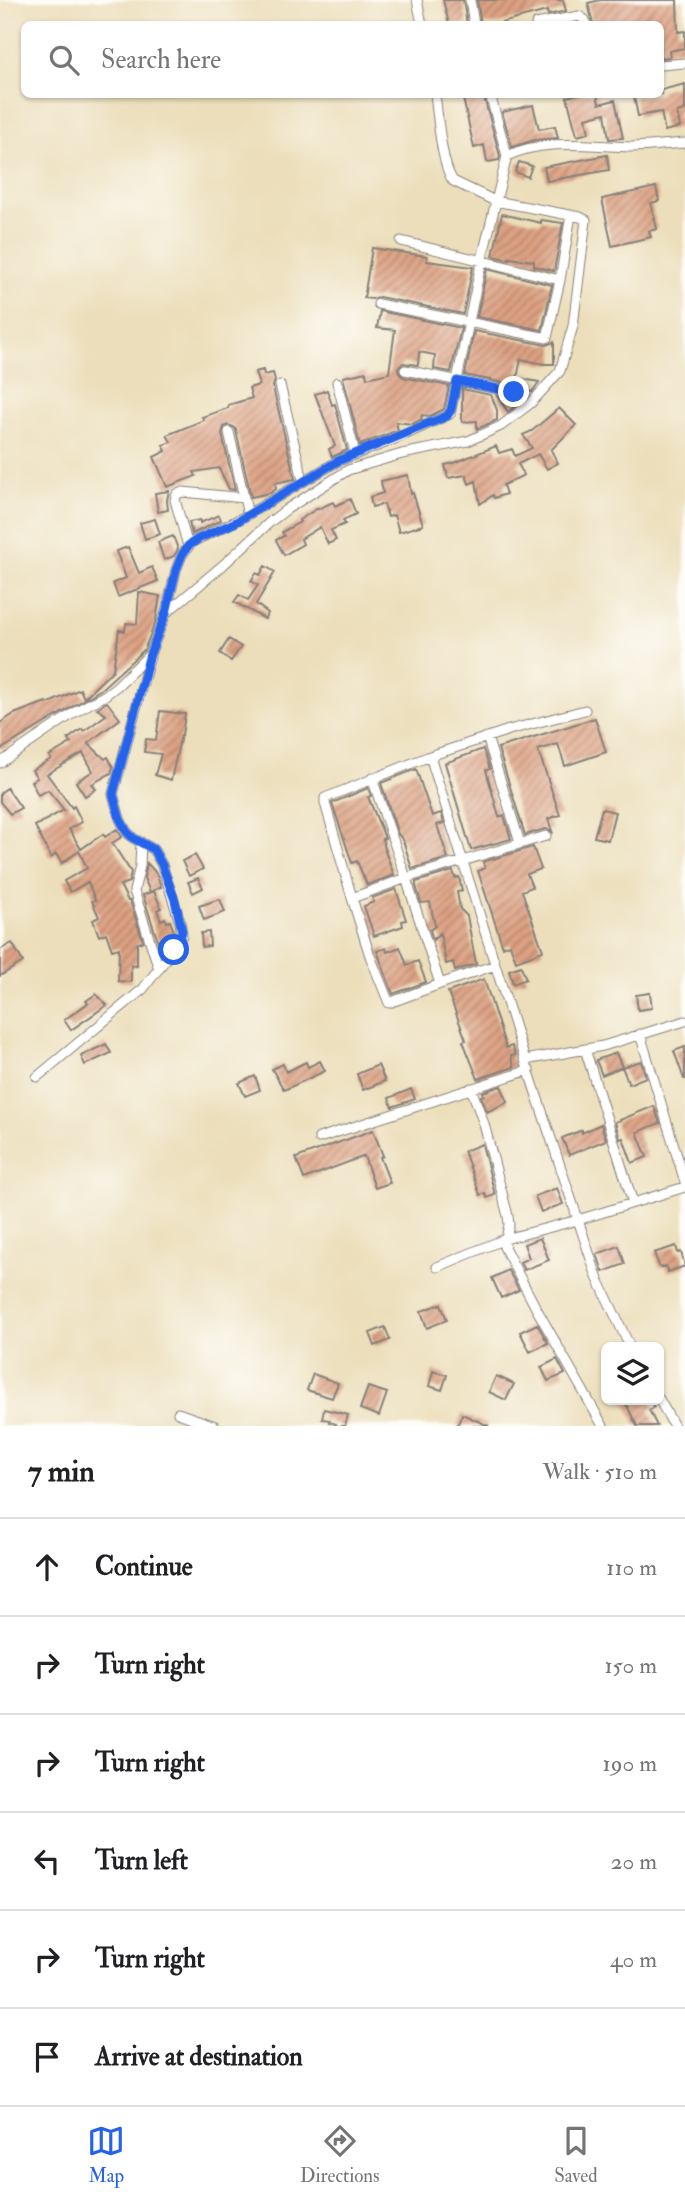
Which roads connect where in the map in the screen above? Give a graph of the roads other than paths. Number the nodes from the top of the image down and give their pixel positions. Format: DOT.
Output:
graph roads {
  1 [pos="417,0"];
  2 [pos="470,0"];
  3 [pos="421,21"];
  4 [pos="474,21"];
  5 [pos="552,21"];
  6 [pos="585,21"];
  7 [pos="685,63"];
  8 [pos="664,65"];
  9 [pos="436,98"];
  10 [pos="491,98"];
  11 [pos="685,143"];
  12 [pos="507,156"];
  13 [pos="495,201"];
  14 [pos="571,215"];
  15 [pos="401,241"];
  16 [pos="482,259"];
  17 [pos="560,280"];
  18 [pos="378,304"];
  19 [pos="469,322"];
  20 [pos="405,370"];
  21 [pos="457,381"];
  22 [pos="337,382"];
  23 [pos="280,385"];
  24 [pos="514,392"];
  25 [pos="229,432"];
  26 [pos="355,453"];
  27 [pos="303,480"];
  28 [pos="244,498"];
  29 [pos="248,515"];
  30 [pos="188,546"];
  31 [pos="166,613"];
  32 [pos="150,654"];
  33 [pos="585,710"];
  34 [pos="487,737"];
  35 [pos="430,756"];
  36 [pos="0,762"];
  37 [pos="372,778"];
  38 [pos="545,835"];
  39 [pos="141,842"];
  40 [pos="520,843"];
  41 [pos="462,860"];
  42 [pos="406,878"];
  43 [pos="352,898"];
  44 [pos="495,965"];
  45 [pos="159,969"];
  46 [pos="440,984"];
  47 [pos="685,1021"];
  48 [pos="640,1034"];
  49 [pos="585,1049"];
  50 [pos="525,1060"];
  51 [pos="529,1070"];
  52 [pos="37,1077"];
  53 [pos="471,1088"];
  54 [pos="320,1138"];
  55 [pos="685,1185"];
  56 [pos="633,1203"];
  57 [pos="578,1220"];
  58 [pos="505,1239"];
  59 [pos="436,1267"];
  60 [pos="628,1342"];
  61 [pos="662,1405"];
  62 [pos="178,1413"];
  63 [pos="215,1426"];
  64 [pos="603,1426"];
  65 [pos="674,1426"];
  1 -- 3 [label="street"];
  2 -- 4 [label="street"];
  5 -- 6 [label="street"];
  7 -- 8 [label="street"];
  9 -- 13 [label="street"];
  10 -- 12 [label="street"];
  11 -- 12 [label="street"];
  12 -- 13 [label="street"];
  13 -- 14 [label="street"];
  13 -- 16 [label="street"];
  14 -- 17 [label="street"];
  14 -- 31 [label="street"];
  15 -- 16 [label="street"];
  16 -- 17 [label="street"];
  16 -- 19 [label="street"];
  17 -- 19 [label="street"];
  18 -- 19 [label="street"];
  19 -- 21 [label="street"];
  20 -- 21 [label="street"];
  21 -- 24 [label="street"];
  21 -- 26 [label="street"];
  22 -- 26 [label="street"];
  23 -- 27 [label="street"];
  25 -- 28 [label="street"];
  26 -- 27 [label="street"];
  27 -- 29 [label="street"];
  28 -- 29 [label="street"];
  28 -- 30 [label="street"];
  29 -- 30 [label="street"];
  30 -- 31 [label="street"];
  31 -- 32 [label="street"];
  32 -- 36 [label="street"];
  32 -- 39 [label="street"];
  33 -- 34 [label="street"];
  34 -- 35 [label="street"];
  34 -- 40 [label="street"];
  35 -- 37 [label="street"];
  35 -- 41 [label="street"];
  37 -- 42 [label="street"];
  37 -- 43 [label="street"];
  38 -- 40 [label="street"];
  39 -- 45 [label="street"];
  39 -- 45 [label="street"];
  40 -- 41 [label="street"];
  41 -- 42 [label="street"];
  41 -- 44 [label="street"];
  42 -- 43 [label="street"];
  42 -- 46 [label="street"];
  43 -- 46 [label="street"];
  44 -- 46 [label="street"];
  44 -- 50 [label="street"];
  45 -- 52 [label="street"];
  47 -- 48 [label="street"];
  48 -- 49 [label="street"];
  48 -- 55 [label="street"];
  49 -- 50 [label="street"];
  49 -- 56 [label="street"];
  50 -- 51 [label="street"];
  51 -- 53 [label="street"];
  51 -- 57 [label="street"];
  53 -- 54 [label="street"];
  53 -- 58 [label="street"];
  55 -- 56 [label="street"];
  56 -- 57 [label="street"];
  57 -- 58 [label="street"];
  57 -- 60 [label="street"];
  58 -- 59 [label="street"];
  58 -- 64 [label="street"];
  61 -- 65 [label="street"];
  62 -- 63 [label="street"];
}
